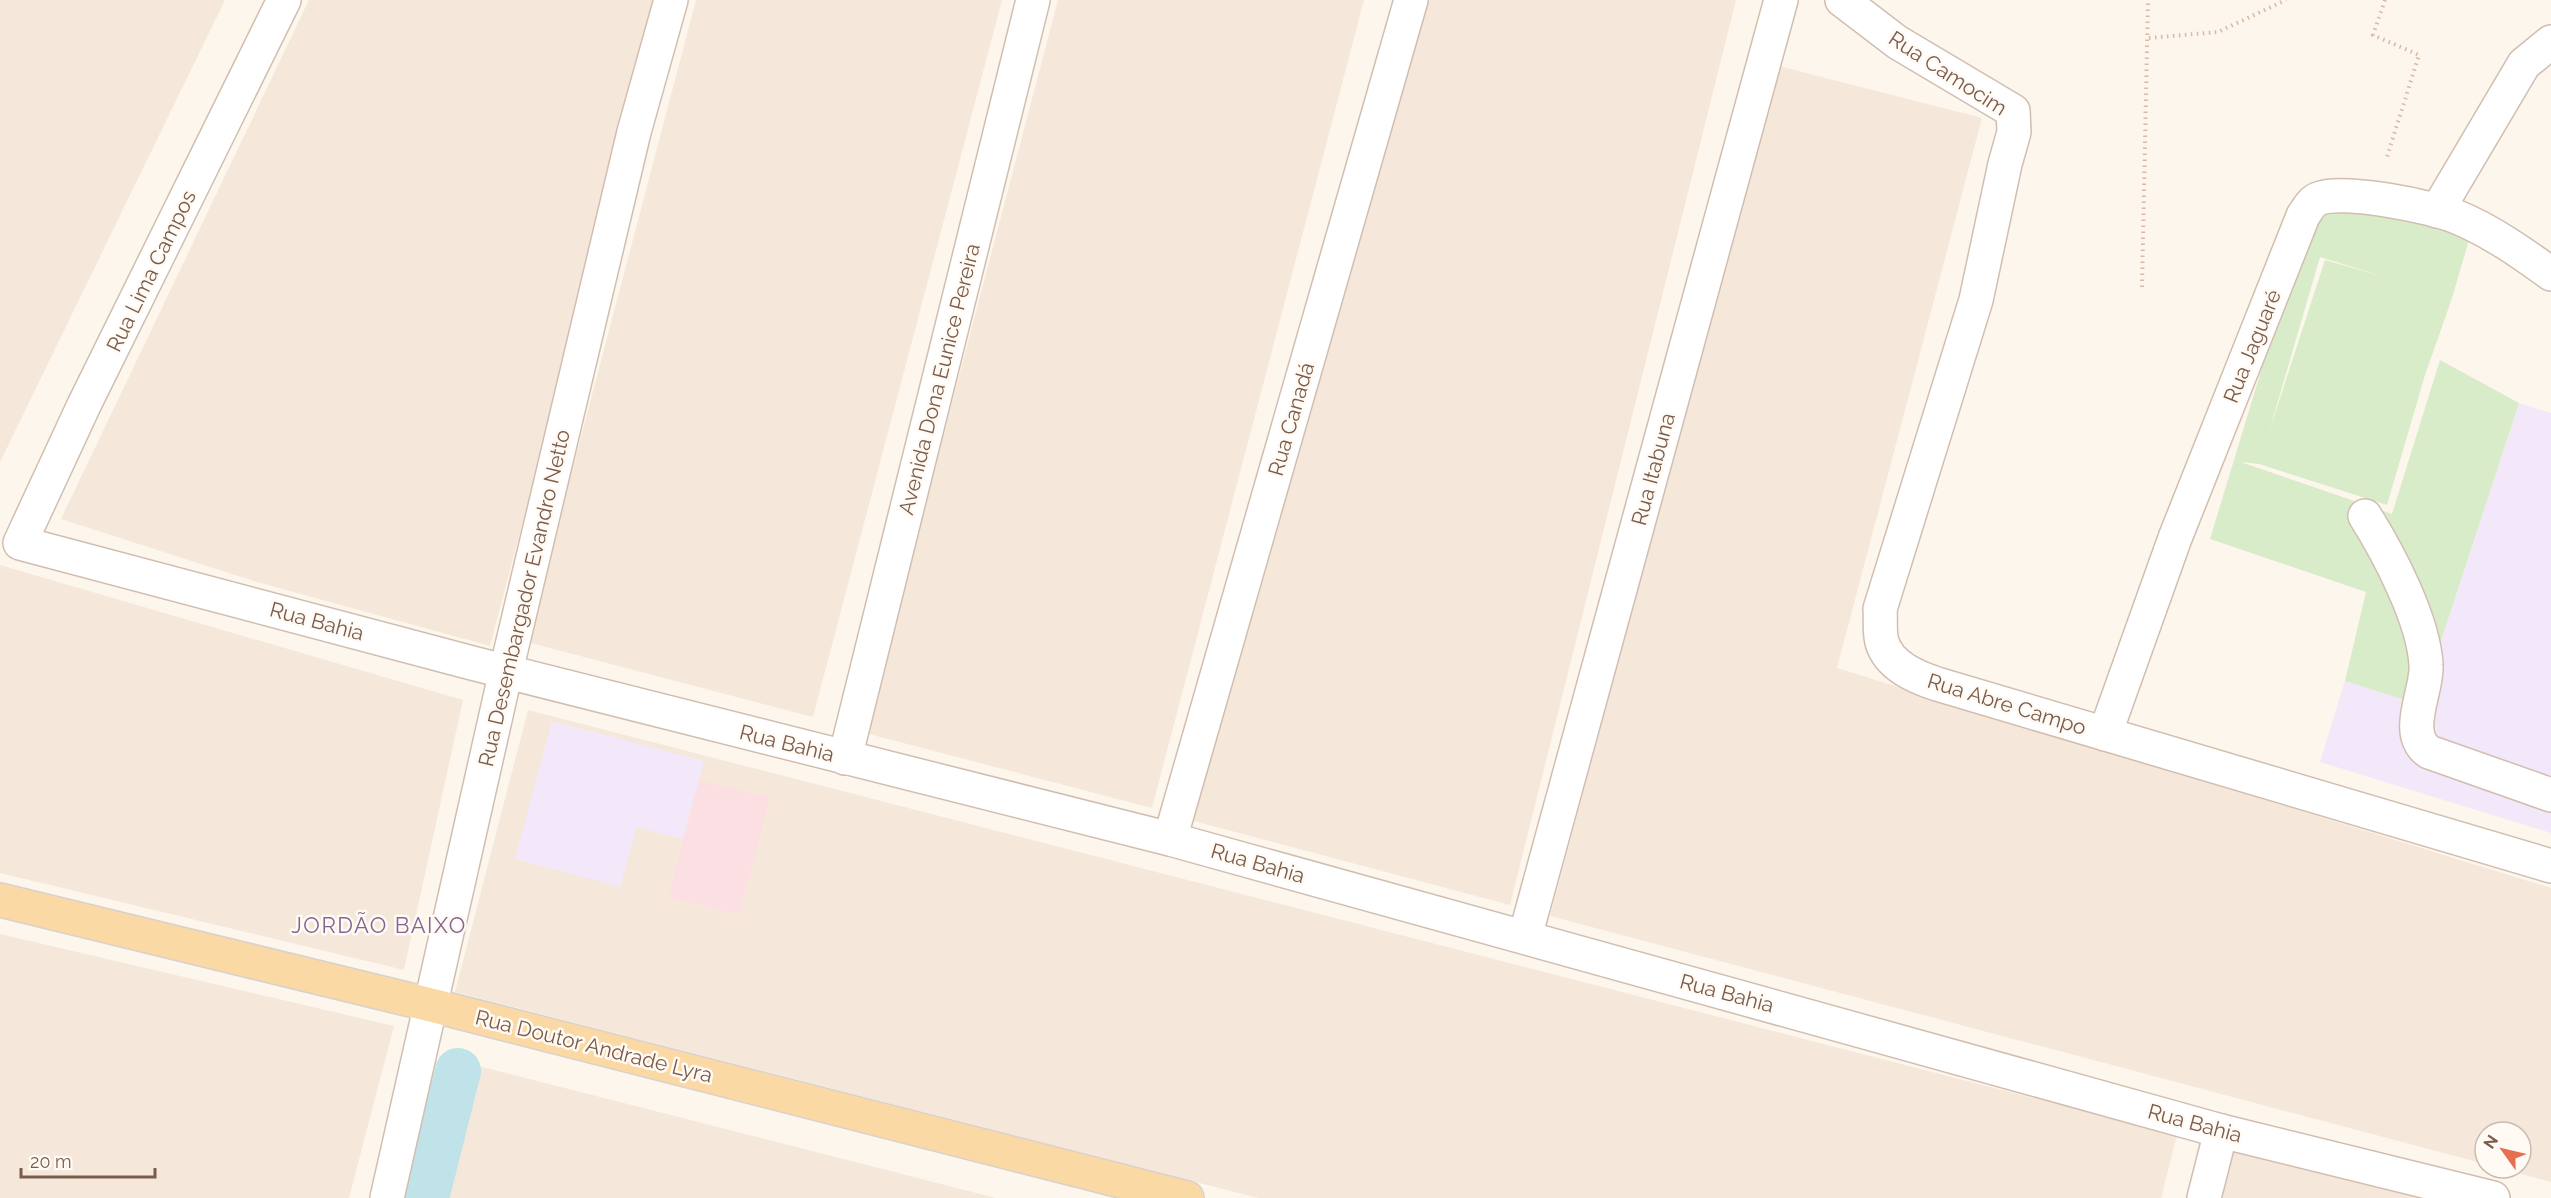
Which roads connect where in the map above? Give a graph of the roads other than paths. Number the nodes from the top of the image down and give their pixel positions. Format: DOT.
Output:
graph roads {
  1 [pos="284,0"];
  2 [pos="671,0"];
  3 [pos="1033,0"];
  4 [pos="1411,0"];
  5 [pos="1781,0"];
  6 [pos="1842,0"];
  7 [pos="2551,42"];
  8 [pos="2004,165"];
  9 [pos="2437,212"];
  10 [pos="2551,274"];
  11 [pos="2365,516"];
  12 [pos="20,543"];
  13 [pos="506,671"];
  14 [pos="2105,734"];
  15 [pos="845,758"];
  16 [pos="2551,795"];
  17 [pos="1170,839"];
  18 [pos="2551,866"];
  19 [pos="0,900"];
  20 [pos="1525,938"];
  21 [pos="431,1005"];
  22 [pos="2222,1131"];
  23 [pos="387,1198"];
  24 [pos="1187,1198"];
  25 [pos="2204,1198"];
  26 [pos="2493,1198"];
  1 -- 12 [label="street, Rua Lima Campos"];
  2 -- 13 [label="street, Rua Desembargador Evandro Netto"];
  3 -- 15 [label="street, Avenida Dona Eunice Pereira"];
  4 -- 17 [label="street, Rua Canadá"];
  5 -- 20 [label="street, Rua Itabuna"];
  6 -- 8 [label="street, Rua Camocim"];
  7 -- 9 [label="street"];
  8 -- 14 [label="street, Rua Abre Campo"];
  9 -- 10 [label="street, Rua Jaguaré"];
  9 -- 14 [label="street, Rua Jaguaré"];
  11 -- 16 [label="street"];
  12 -- 13 [label="street, Rua Bahia"];
  13 -- 15 [label="street, Rua Bahia"];
  13 -- 21 [label="street, Rua Desembargador Evandro Netto"];
  14 -- 18 [label="street, Rua Abre Campo"];
  15 -- 17 [label="street, Rua Bahia"];
  17 -- 20 [label="street, Rua Bahia"];
  19 -- 21 [label="main road, Rua Doutor Andrade Lyra"];
  20 -- 22 [label="street, Rua Bahia"];
  21 -- 23 [label="street, Rua Desembargador Evandro Netto"];
  21 -- 24 [label="main road, Rua Doutor Andrade Lyra"];
  22 -- 25 [label="street"];
  22 -- 26 [label="street, Rua Bahia"];
}
